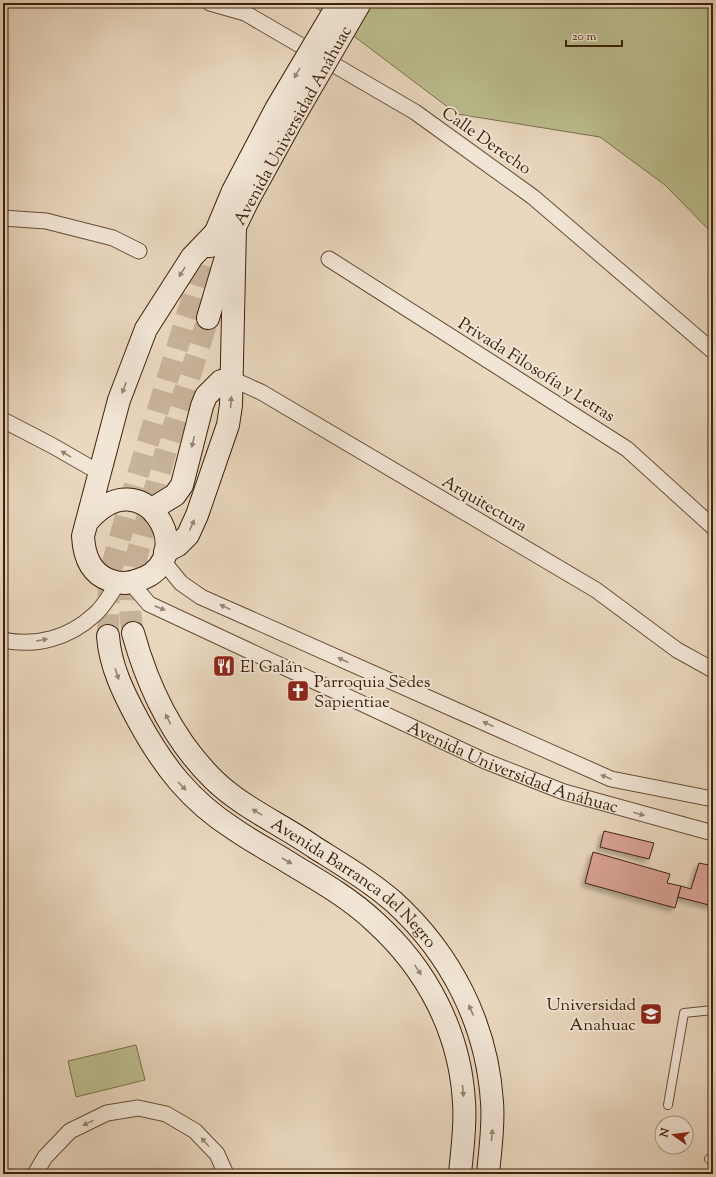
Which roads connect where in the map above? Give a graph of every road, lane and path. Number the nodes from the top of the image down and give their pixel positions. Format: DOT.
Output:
graph roads {
  1 [pos="210,3"];
  2 [pos="339,3"];
  3 [pos="360,3"];
  4 [pos="241,196"];
  5 [pos="3,218"];
  6 [pos="226,229"];
  7 [pos="139,252"];
  8 [pos="329,259"];
  9 [pos="203,264"];
  10 [pos="208,318"];
  11 [pos="713,351"];
  12 [pos="232,380"];
  13 [pos="3,420"];
  14 [pos="100,473"];
  15 [pos="131,500"];
  16 [pos="152,509"];
  17 [pos="88,521"];
  18 [pos="713,527"];
  19 [pos="164,556"];
  20 [pos="125,583"];
  21 [pos="133,633"];
  22 [pos="108,636"];
  23 [pos="3,640"];
  24 [pos="713,670"];
  25 [pos="713,799"];
  26 [pos="713,833"];
  27 [pos="713,1010"];
  28 [pos="668,1104"];
  29 [pos="35,1174"];
  30 [pos="226,1174"];
  31 [pos="460,1174"];
  32 [pos="488,1174"];
  1 -- 11 [label="street, Calle Derecho"];
  2 -- 4 [label="main road, Avenida Universidad Anáhuac, one-way, bridge"];
  3 -- 4 [label="main road, Avenida Universidad Anáhuac, bridge"];
  4 -- 6 [label="main road, Avenida Universidad Anáhuac"];
  5 -- 7 [label="street"];
  6 -- 9 [label="main road, Avenida Universidad Anáhuac"];
  6 -- 10 [label="main road, Avenida Universidad Anáhuac"];
  6 -- 12 [label="main road"];
  6 -- 14 [label="main road, one-way"];
  8 -- 18 [label="street, Privada Filosofía y Letras"];
  12 -- 16 [label="main road, one-way"];
  19 -- 12 [label="main road, one-way"];
  12 -- 24 [label="street, Arquitectura"];
  14 -- 13 [label="street, one-way"];
  14 -- 15 [label="main road"];
  14 -- 17 [label="main road"];
  15 -- 16 [label="main road"];
  15 -- 17 [label="main road"];
  16 -- 19 [label="main road"];
  17 -- 20 [label="main road"];
  19 -- 20 [label="main road"];
  25 -- 19 [label="street, Avenida Universidad Anáhuac, one-way"];
  23 -- 20 [label="street, one-way"];
  20 -- 26 [label="street, Avenida Universidad Anáhuac, one-way"];
  32 -- 21 [label="main road, Avenida Barranca del Negro, one-way"];
  22 -- 31 [label="main road, Avenida Barranca del Negro, one-way"];
  27 -- 28 [label="lane"];
  30 -- 29 [label="street, one-way"];
}
